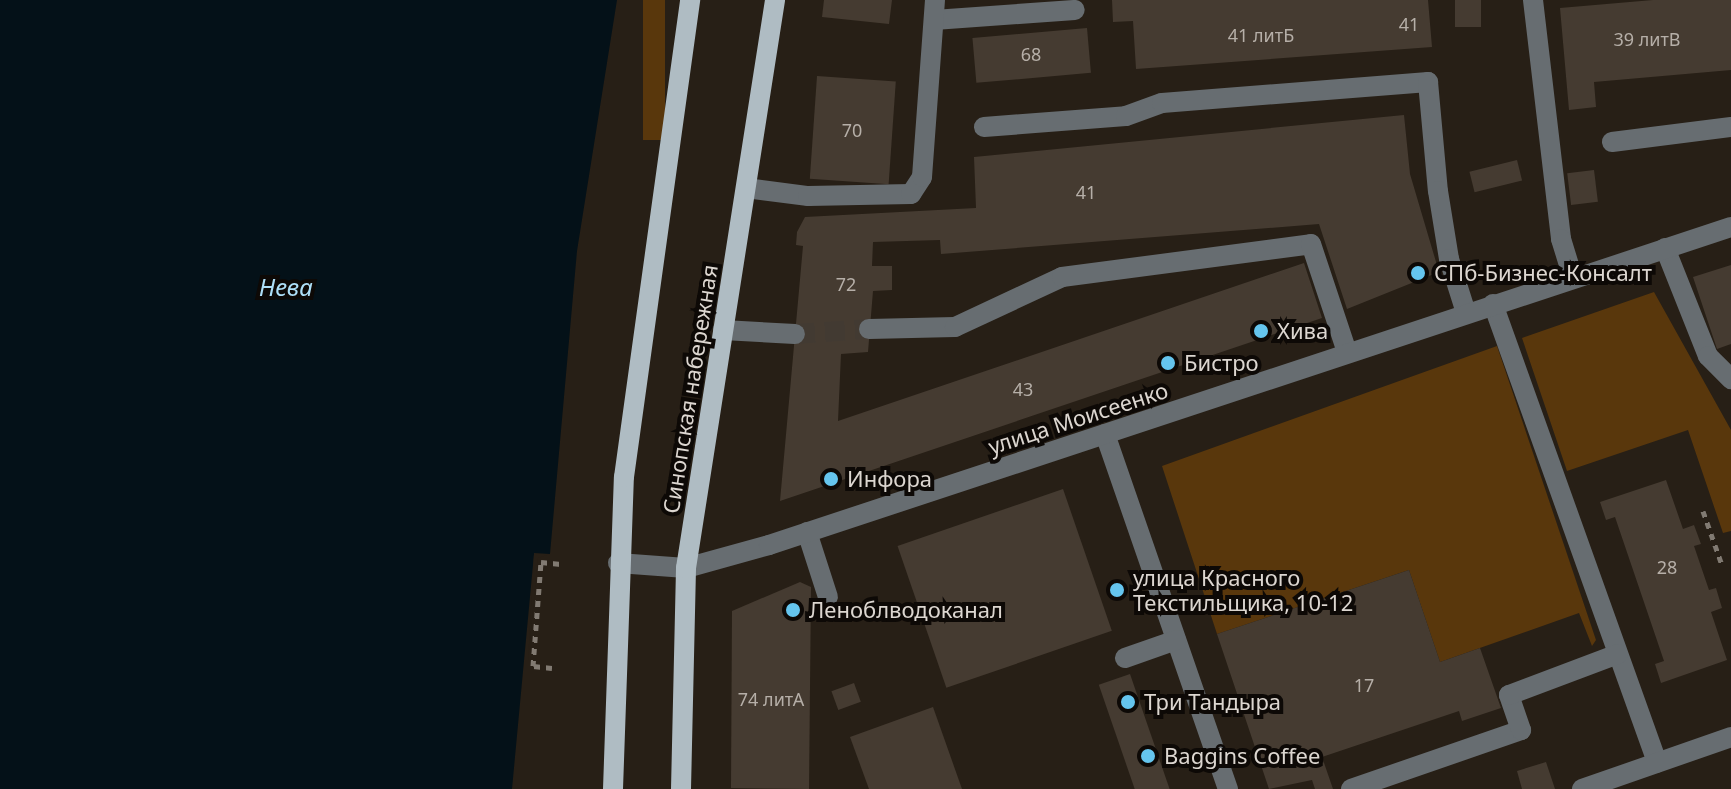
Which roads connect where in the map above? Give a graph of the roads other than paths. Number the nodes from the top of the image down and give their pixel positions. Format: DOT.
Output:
graph roads {
  1 [pos="690,0"];
  2 [pos="775,0"];
  3 [pos="1533,0"];
  4 [pos="935,10"];
  5 [pos="1075,10"];
  6 [pos="984,127"];
  7 [pos="1731,127"];
  8 [pos="1612,142"];
  9 [pos="746,188"];
  10 [pos="1731,227"];
  11 [pos="1665,248"];
  12 [pos="1573,278"];
  13 [pos="1493,304"];
  14 [pos="1466,313"];
  15 [pos="869,329"];
  16 [pos="723,330"];
  17 [pos="795,334"];
  18 [pos="1347,352"];
  19 [pos="1731,379"];
  20 [pos="1105,434"];
  21 [pos="807,532"];
  22 [pos="618,563"];
  23 [pos="686,568"];
  24 [pos="828,597"];
  25 [pos="1176,640"];
  26 [pos="1618,654"];
  27 [pos="1125,658"];
  28 [pos="1731,737"];
  29 [pos="1657,763"];
  30 [pos="613,789"];
  31 [pos="681,789"];
  32 [pos="1228,789"];
  33 [pos="1351,789"];
  34 [pos="1582,789"];
  1 -- 22 [label="main road"];
  2 -- 9 [label="main road, Синопская набережная"];
  3 -- 12 [label="street"];
  4 -- 5 [label="street"];
  4 -- 9 [label="street"];
  6 -- 14 [label="street"];
  7 -- 8 [label="street"];
  9 -- 16 [label="main road, Синопская набережная"];
  10 -- 11 [label="street, улица Моисеенко"];
  11 -- 12 [label="street, улица Моисеенко"];
  11 -- 19 [label="street"];
  12 -- 13 [label="street, улица Моисеенко"];
  13 -- 14 [label="street, улица Моисеенко"];
  13 -- 26 [label="street"];
  14 -- 18 [label="street, улица Моисеенко"];
  15 -- 18 [label="street"];
  16 -- 17 [label="street"];
  16 -- 23 [label="main road, Синопская набережная"];
  18 -- 20 [label="street, улица Моисеенко"];
  20 -- 21 [label="street, улица Моисеенко"];
  20 -- 25 [label="street"];
  21 -- 23 [label="street, улица Моисеенко"];
  21 -- 24 [label="street"];
  22 -- 23 [label="street, улица Моисеенко"];
  22 -- 30 [label="main road"];
  23 -- 31 [label="main road, Синопская набережная"];
  25 -- 27 [label="street"];
  25 -- 32 [label="street"];
  26 -- 29 [label="street"];
  26 -- 33 [label="street"];
  28 -- 29 [label="street"];
  29 -- 34 [label="street"];
}
